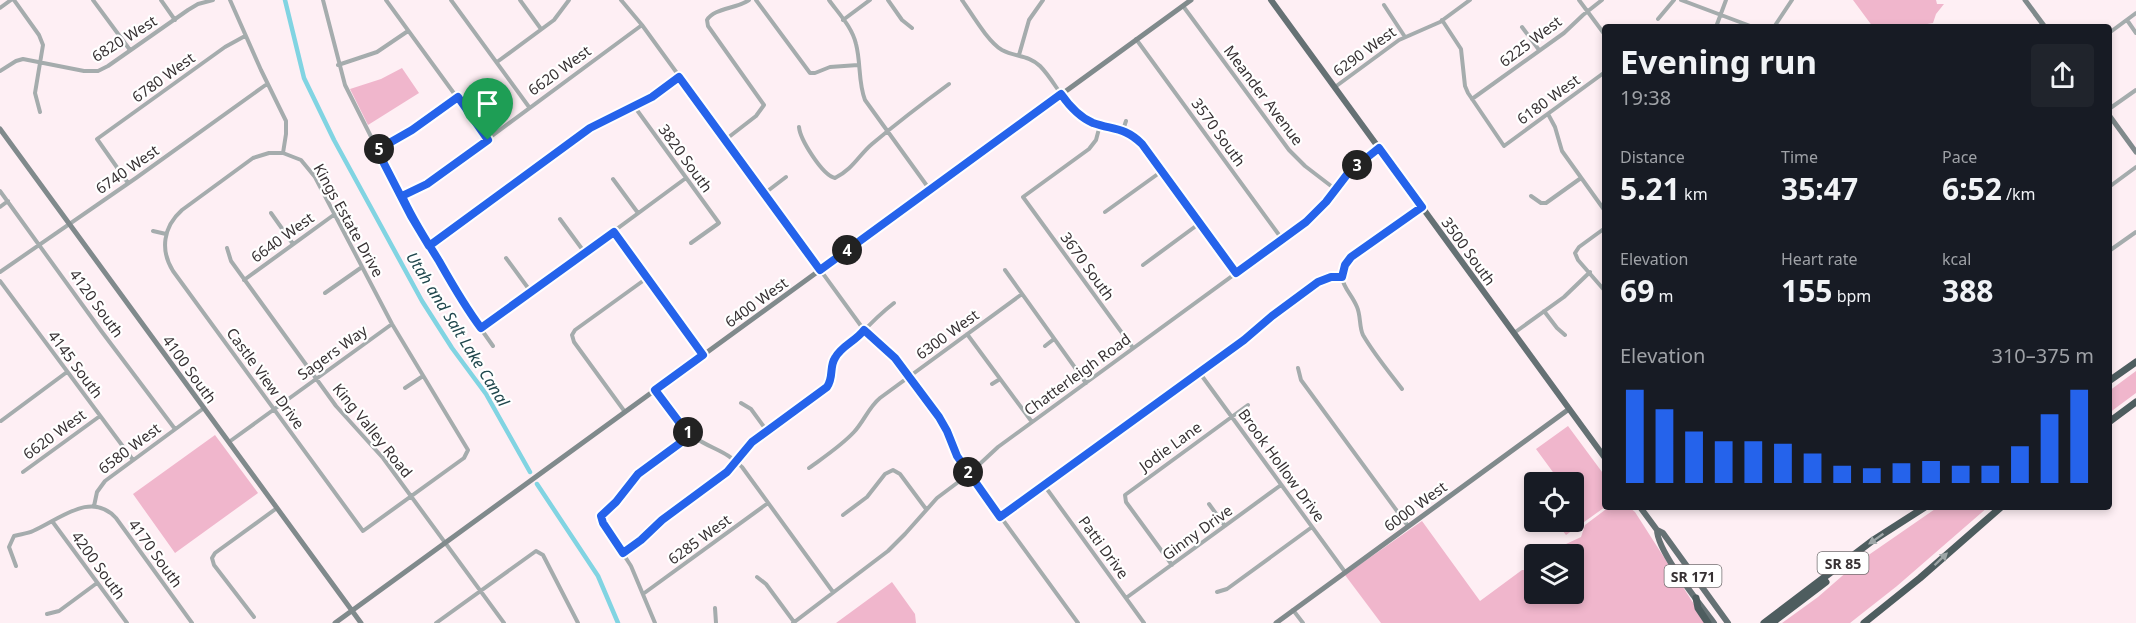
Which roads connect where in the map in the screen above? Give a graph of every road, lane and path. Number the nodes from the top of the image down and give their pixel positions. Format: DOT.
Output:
graph roads {
  1 [pos="12,0"];
  2 [pos="93,0"];
  3 [pos="161,0"];
  4 [pos="213,0"];
  5 [pos="230,0"];
  6 [pos="322,0"];
  7 [pos="386,0"];
  8 [pos="451,0"];
  9 [pos="520,0"];
  10 [pos="569,0"];
  11 [pos="621,0"];
  12 [pos="749,0"];
  13 [pos="756,0"];
  14 [pos="829,0"];
  15 [pos="870,0"];
  16 [pos="888,0"];
  17 [pos="963,0"];
  18 [pos="1043,0"];
  19 [pos="1191,0"];
  20 [pos="1271,0"];
  21 [pos="1470,0"];
  22 [pos="1579,0"];
  23 [pos="1602,0"];
  24 [pos="1674,0"];
  25 [pos="1681,0"];
  26 [pos="1726,0"];
  27 [pos="1792,0"];
  28 [pos="2025,0"];
  29 [pos="1384,5"];
  30 [pos="1183,6"];
  31 [pos="0,8"];
  32 [pos="1587,11"];
  33 [pos="2136,13"];
  34 [pos="1720,15"];
  35 [pos="1658,19"];
  36 [pos="175,20"];
  37 [pos="843,20"];
  38 [pos="1442,20"];
  39 [pos="2127,20"];
  40 [pos="1717,24"];
  41 [pos="1745,24"];
  42 [pos="1776,24"];
  43 [pos="2043,24"];
  44 [pos="642,25"];
  45 [pos="1522,27"];
  46 [pos="912,28"];
  47 [pos="541,30"];
  48 [pos="408,31"];
  49 [pos="1602,31"];
  50 [pos="2112,31"];
  51 [pos="2136,33"];
  52 [pos="245,36"];
  53 [pos="1405,37"];
  54 [pos="1137,39"];
  55 [pos="130,50"];
  56 [pos="1539,50"];
  57 [pos="1019,55"];
  58 [pos="41,62"];
  59 [pos="497,62"];
  60 [pos="338,65"];
  61 [pos="858,65"];
  62 [pos="0,71"];
  63 [pos="1602,74"];
  64 [pos="679,77"];
  65 [pos="267,84"];
  66 [pos="950,84"];
  67 [pos="1335,87"];
  68 [pos="2136,90"];
  69 [pos="1061,94"];
  70 [pos="458,97"];
  71 [pos="1471,99"];
  72 [pos="634,106"];
  73 [pos="529,107"];
  74 [pos="2112,107"];
  75 [pos="40,112"];
  76 [pos="1548,114"];
  77 [pos="2112,119"];
  78 [pos="1126,121"];
  79 [pos="1100,125"];
  80 [pos="799,127"];
  81 [pos="0,129"];
  82 [pos="1123,130"];
  83 [pos="887,132"];
  84 [pos="488,140"];
  85 [pos="725,140"];
  86 [pos="1379,148"];
  87 [pos="377,150"];
  88 [pos="2136,152"];
  89 [pos="283,153"];
  90 [pos="2136,167"];
  91 [pos="1162,171"];
  92 [pos="786,177"];
  93 [pos="686,178"];
  94 [pos="1581,178"];
  95 [pos="614,179"];
  96 [pos="128,183"];
  97 [pos="2112,185"];
  98 [pos="1335,189"];
  99 [pos="930,190"];
  100 [pos="0,191"];
  101 [pos="764,193"];
  102 [pos="402,196"];
  103 [pos="1531,196"];
  104 [pos="8,201"];
  105 [pos="0,207"];
  106 [pos="1422,207"];
  107 [pos="1602,207"];
  108 [pos="1105,212"];
  109 [pos="271,213"];
  110 [pos="638,213"];
  111 [pos="335,214"];
  112 [pos="560,219"];
  113 [pos="1200,223"];
  114 [pos="70,224"];
  115 [pos="1602,230"];
  116 [pos="153,231"];
  117 [pos="614,232"];
  118 [pos="2136,232"];
  119 [pos="166,234"];
  120 [pos="1282,239"];
  121 [pos="691,243"];
  122 [pos="293,244"];
  123 [pos="40,245"];
  124 [pos="429,246"];
  125 [pos="227,248"];
  126 [pos="2112,249"];
  127 [pos="585,253"];
  128 [pos="506,258"];
  129 [pos="1143,265"];
  130 [pos="362,267"];
  131 [pos="820,270"];
  132 [pos="1005,270"];
  133 [pos="0,272"];
  134 [pos="1590,272"];
  135 [pos="1236,273"];
  136 [pos="1342,277"];
  137 [pos="647,278"];
  138 [pos="244,280"];
  139 [pos="0,281"];
  140 [pos="1602,287"];
  141 [pos="531,292"];
  142 [pos="325,293"];
  143 [pos="1022,294"];
  144 [pos="894,303"];
  145 [pos="1544,311"];
  146 [pos="392,324"];
  147 [pos="481,328"];
  148 [pos="864,330"];
  149 [pos="1514,333"];
  150 [pos="968,334"];
  151 [pos="1565,335"];
  152 [pos="1054,339"];
  153 [pos="493,346"];
  154 [pos="1045,346"];
  155 [pos="1133,348"];
  156 [pos="703,355"];
  157 [pos="2136,362"];
  158 [pos="1298,368"];
  159 [pos="67,372"];
  160 [pos="1199,372"];
  161 [pos="423,376"];
  162 [pos="909,376"];
  163 [pos="316,379"];
  164 [pos="1000,379"];
  165 [pos="2112,379"];
  166 [pos="1086,383"];
  167 [pos="992,384"];
  168 [pos="405,388"];
  169 [pos="1402,389"];
  170 [pos="655,390"];
  171 [pos="2136,402"];
  172 [pos="741,403"];
  173 [pos="1248,405"];
  174 [pos="204,408"];
  175 [pos="274,409"];
  176 [pos="1569,409"];
  177 [pos="624,412"];
  178 [pos="100,416"];
  179 [pos="1231,417"];
  180 [pos="1,420"];
  181 [pos="2112,420"];
  182 [pos="1032,422"];
  183 [pos="175,429"];
  184 [pos="767,431"];
  185 [pos="691,435"];
  186 [pos="229,442"];
  187 [pos="1602,454"];
  188 [pos="133,460"];
  189 [pos="736,461"];
  190 [pos="809,468"];
  191 [pos="23,472"];
  192 [pos="969,474"];
  193 [pos="1044,485"];
  194 [pos="1281,485"];
  195 [pos="411,496"];
  196 [pos="768,503"];
  197 [pos="1209,504"];
  198 [pos="94,506"];
  199 [pos="277,507"];
  200 [pos="926,509"];
  201 [pos="1642,510"];
  202 [pos="1921,510"];
  203 [pos="1998,510"];
  204 [pos="843,515"];
  205 [pos="1000,517"];
  206 [pos="52,521"];
  207 [pos="1225,526"];
  208 [pos="1408,526"];
  209 [pos="1312,527"];
  210 [pos="1657,530"];
  211 [pos="445,543"];
  212 [pos="623,553"];
  213 [pos="1851,557"];
  214 [pos="1172,565"];
  215 [pos="16,566"];
  216 [pos="1345,572"];
  217 [pos="1832,572"];
  218 [pos="757,577"];
  219 [pos="98,583"];
  220 [pos="480,590"];
  221 [pos="833,592"];
  222 [pos="1216,592"];
  223 [pos="644,594"];
  224 [pos="1126,598"];
  225 [pos="1696,598"];
  226 [pos="715,608"];
  227 [pos="352,610"];
  228 [pos="1293,610"];
  229 [pos="47,615"];
  230 [pos="254,617"];
  231 [pos="793,622"];
  232 [pos="127,623"];
  233 [pos="192,623"];
  234 [pos="335,623"];
  235 [pos="361,623"];
  236 [pos="436,623"];
  237 [pos="504,623"];
  238 [pos="578,623"];
  239 [pos="655,623"];
  240 [pos="716,623"];
  241 [pos="1078,623"];
  242 [pos="1144,623"];
  243 [pos="1276,623"];
  244 [pos="1303,623"];
  245 [pos="1708,623"];
  246 [pos="1714,623"];
  247 [pos="1728,623"];
  248 [pos="1758,623"];
  249 [pos="1764,623"];
  250 [pos="1772,623"];
  251 [pos="1864,623"];
  1 -- 31 [label="street"];
  1 -- 58 [label="street"];
  2 -- 55 [label="street"];
  3 -- 36 [label="street"];
  4 -- 36 [label="street, 6820 West"];
  5 -- 52 [label="street"];
  6 -- 60 [label="street"];
  7 -- 48 [label="street"];
  8 -- 59 [label="street"];
  9 -- 47 [label="street"];
  10 -- 47 [label="street"];
  11 -- 44 [label="street"];
  12 -- 85 [label="street"];
  13 -- 61 [label="street"];
  14 -- 37 [label="street"];
  15 -- 37 [label="street"];
  16 -- 46 [label="street"];
  17 -- 57 [label="street"];
  18 -- 57 [label="street"];
  19 -- 30 [label="street, 6400 West"];
  20 -- 67 [label="main road, 3500 South"];
  21 -- 38 [label="street, 6290 West"];
  22 -- 32 [label="street"];
  23 -- 32 [label="street, 6225 West"];
  24 -- 35 [label="street"];
  25 -- 34 [label="street"];
  26 -- 34 [label="street"];
  27 -- 42 [label="street"];
  28 -- 43 [label="street"];
  29 -- 53 [label="street"];
  30 -- 54 [label="street, 6400 West"];
  30 -- 98 [label="street, Meander Avenue"];
  32 -- 49 [label="street"];
  32 -- 56 [label="street, 6225 West"];
  33 -- 39 [label="street"];
  34 -- 40 [label="street"];
  34 -- 41 [label="street"];
  36 -- 55 [label="street, 6820 West"];
  37 -- 61 [label="street"];
  38 -- 53 [label="street, 6290 West"];
  38 -- 71 [label="street"];
  39 -- 50 [label="street"];
  39 -- 51 [label="street"];
  44 -- 64 [label="street"];
  44 -- 73 [label="street, 6620 West"];
  45 -- 56 [label="street"];
  47 -- 59 [label="street"];
  48 -- 60 [label="street"];
  48 -- 70 [label="street"];
  52 -- 65 [label="street"];
  52 -- 96 [label="street, 6780 West"];
  53 -- 67 [label="street, 6290 West"];
  54 -- 69 [label="street, 6400 West"];
  54 -- 120 [label="street, 3570 South"];
  55 -- 58 [label="street, 6820 West"];
  56 -- 71 [label="street, 6225 West"];
  57 -- 69 [label="street"];
  58 -- 62 [label="street, 6820 West"];
  58 -- 75 [label="street"];
  59 -- 73 [label="street"];
  60 -- 87 [label="street"];
  61 -- 83 [label="street"];
  63 -- 76 [label="street, 6180 West"];
  64 -- 72 [label="street"];
  64 -- 85 [label="street"];
  65 -- 89 [label="street"];
  65 -- 96 [label="street, 6740 West"];
  66 -- 83 [label="street"];
  67 -- 86 [label="main road, 3500 South"];
  68 -- 74 [label="street"];
  69 -- 79 [label="street"];
  69 -- 99 [label="street, 6400 West"];
  70 -- 84 [label="street"];
  70 -- 87 [label="street"];
  71 -- 76 [label="street, 6180 West"];
  72 -- 93 [label="street, 3820 South"];
  72 -- 124 [label="street"];
  73 -- 84 [label="street, 6620 West"];
  76 -- 94 [label="street"];
  77 -- 88 [label="street"];
  78 -- 82 [label="street"];
  79 -- 82 [label="street"];
  79 -- 155 [label="street, 3670 South"];
  80 -- 83 [label="street"];
  81 -- 114 [label="street, 4100 South"];
  82 -- 91 [label="street"];
  83 -- 99 [label="street"];
  84 -- 102 [label="street, 6620 West"];
  85 -- 101 [label="street"];
  86 -- 98 [label="street, Chatterleigh Road"];
  86 -- 106 [label="main road, 3500 South"];
  87 -- 102 [label="street"];
  89 -- 111 [label="street, Kings Estate Drive"];
  89 -- 119 [label="street"];
  90 -- 97 [label="street"];
  91 -- 108 [label="street"];
  91 -- 113 [label="street"];
  92 -- 101 [label="street"];
  93 -- 110 [label="street"];
  93 -- 121 [label="street, 3820 South"];
  94 -- 103 [label="street"];
  94 -- 107 [label="street"];
  95 -- 110 [label="street"];
  96 -- 114 [label="street, 6740 West"];
  98 -- 120 [label="street, Chatterleigh Road"];
  99 -- 131 [label="street, 6400 West"];
  100 -- 104 [label="street, 4120 South"];
  101 -- 131 [label="street"];
  102 -- 124 [label="street"];
  104 -- 105 [label="street"];
  104 -- 123 [label="street, 4120 South"];
  106 -- 136 [label="street"];
  106 -- 149 [label="main road, 3500 South"];
  109 -- 122 [label="street"];
  110 -- 117 [label="street"];
  111 -- 122 [label="street, 6640 West"];
  111 -- 130 [label="street, Kings Estate Drive"];
  112 -- 127 [label="street"];
  113 -- 129 [label="street"];
  113 -- 135 [label="street"];
  114 -- 123 [label="street, 6740 West"];
  114 -- 174 [label="street, 4100 South"];
  115 -- 134 [label="street"];
  116 -- 119 [label="street"];
  117 -- 127 [label="street"];
  117 -- 137 [label="street"];
  118 -- 126 [label="street"];
  119 -- 175 [label="street, Castle View Drive"];
  120 -- 135 [label="street, Chatterleigh Road"];
  122 -- 138 [label="street, 6640 West"];
  123 -- 133 [label="street, 6740 West"];
  123 -- 183 [label="street, 4120 South"];
  124 -- 147 [label="street"];
  125 -- 138 [label="street, King Valley Road"];
  127 -- 141 [label="street"];
  128 -- 141 [label="street"];
  130 -- 142 [label="street"];
  130 -- 146 [label="street, Kings Estate Drive"];
  131 -- 148 [label="street"];
  131 -- 156 [label="street, 6400 West"];
  132 -- 143 [label="street"];
  134 -- 140 [label="street"];
  134 -- 145 [label="street"];
  135 -- 155 [label="street, Chatterleigh Road"];
  136 -- 160 [label="street"];
  136 -- 169 [label="street"];
  137 -- 156 [label="street"];
  137 -- 177 [label="street"];
  138 -- 163 [label="street, King Valley Road"];
  139 -- 159 [label="street, 4145 South"];
  141 -- 147 [label="street"];
  143 -- 150 [label="street, 6300 West"];
  143 -- 152 [label="street"];
  144 -- 148 [label="street"];
  145 -- 149 [label="street"];
  145 -- 151 [label="street"];
  146 -- 161 [label="street, Kings Estate Drive"];
  146 -- 163 [label="street, Sagers Way"];
  147 -- 153 [label="street"];
  148 -- 162 [label="street"];
  148 -- 184 [label="street"];
  149 -- 176 [label="main road, 3500 South"];
  150 -- 162 [label="street, 6300 West"];
  150 -- 164 [label="street"];
  152 -- 154 [label="street"];
  152 -- 166 [label="street"];
  155 -- 166 [label="street, Chatterleigh Road"];
  156 -- 170 [label="street, 6400 West"];
  157 -- 165 [label="highway"];
  158 -- 208 [label="street"];
  159 -- 178 [label="street, 4145 South"];
  159 -- 180 [label="street"];
  160 -- 179 [label="street, Brook Hollow Drive"];
  160 -- 193 [label="street"];
  161 -- 168 [label="street"];
  161 -- 195 [label="street, Kings Estate Drive"];
  162 -- 190 [label="street, 6300 West"];
  162 -- 192 [label="street"];
  163 -- 175 [label="street, Sagers Way"];
  163 -- 195 [label="street, King Valley Road"];
  164 -- 167 [label="street"];
  164 -- 182 [label="street"];
  166 -- 182 [label="street, Chatterleigh Road"];
  170 -- 177 [label="street, 6400 West"];
  170 -- 185 [label="street"];
  171 -- 181 [label="highway"];
  172 -- 184 [label="street"];
  173 -- 179 [label="street, Jodie Lane"];
  174 -- 183 [label="street, 6580 West"];
  174 -- 186 [label="street, 4100 South"];
  175 -- 186 [label="street, Sagers Way"];
  175 -- 195 [label="street, Castle View Drive"];
  176 -- 187 [label="main road, 3500 South"];
  176 -- 208 [label="street, 6000 West"];
  177 -- 211 [label="street, 6400 West"];
  178 -- 188 [label="street, 4145 South"];
  178 -- 191 [label="street, 6620 West"];
  179 -- 194 [label="street, Brook Hollow Drive"];
  179 -- 214 [label="street, Jodie Lane"];
  182 -- 192 [label="street, Chatterleigh Road"];
  183 -- 188 [label="street, 6580 West"];
  184 -- 189 [label="street"];
  185 -- 189 [label="street"];
  185 -- 212 [label="street"];
  186 -- 199 [label="street, 4100 South"];
  188 -- 198 [label="street, 6580 West"];
  189 -- 196 [label="street"];
  189 -- 212 [label="street"];
  192 -- 200 [label="street, Chatterleigh Road"];
  192 -- 205 [label="street"];
  193 -- 205 [label="street"];
  193 -- 224 [label="street, Patti Drive"];
  194 -- 207 [label="street, Ginny Drive"];
  194 -- 209 [label="street, Brook Hollow Drive"];
  195 -- 211 [label="street, King Valley Road"];
  196 -- 221 [label="street"];
  196 -- 223 [label="street, 6285 West"];
  197 -- 207 [label="street"];
  198 -- 206 [label="street"];
  198 -- 233 [label="street, 4170 South"];
  199 -- 227 [label="street, 4100 South"];
  199 -- 230 [label="street"];
  200 -- 204 [label="street"];
  200 -- 221 [label="street, Chatterleigh Road"];
  201 -- 210 [label="main road, SR 171"];
  202 -- 213 [label="highway, SR 85, one-way"];
  251 -- 203 [label="highway, one-way"];
  205 -- 241 [label="street"];
  206 -- 215 [label="street"];
  206 -- 219 [label="street, 4200 South"];
  207 -- 214 [label="street, Ginny Drive"];
  208 -- 216 [label="street, 6000 West"];
  209 -- 216 [label="street, Brook Hollow Drive"];
  209 -- 222 [label="street"];
  210 -- 225 [label="main road, SR 171"];
  210 -- 247 [label="main road, SR 171"];
  211 -- 220 [label="street, King Valley Road"];
  211 -- 227 [label="street, 6400 West"];
  212 -- 223 [label="street"];
  213 -- 217 [label="highway, SR 85"];
  213 -- 248 [label="highway"];
  214 -- 224 [label="street, Ginny Drive"];
  216 -- 228 [label="street, 6000 West"];
  217 -- 249 [label="highway, SR 85"];
  217 -- 250 [label="highway"];
  218 -- 231 [label="street"];
  219 -- 229 [label="street"];
  219 -- 232 [label="street, 4200 South"];
  220 -- 236 [label="street"];
  220 -- 237 [label="street, King Valley Road"];
  220 -- 238 [label="street"];
  221 -- 231 [label="street, Chatterleigh Road"];
  223 -- 239 [label="street"];
  224 -- 242 [label="street, Patti Drive"];
  225 -- 245 [label="highway"];
  225 -- 246 [label="main road, SR 171"];
  226 -- 240 [label="street"];
  227 -- 234 [label="street, 6400 West"];
  227 -- 235 [label="street, 4100 South"];
  228 -- 243 [label="street, 6000 West"];
  228 -- 244 [label="street"];
}
